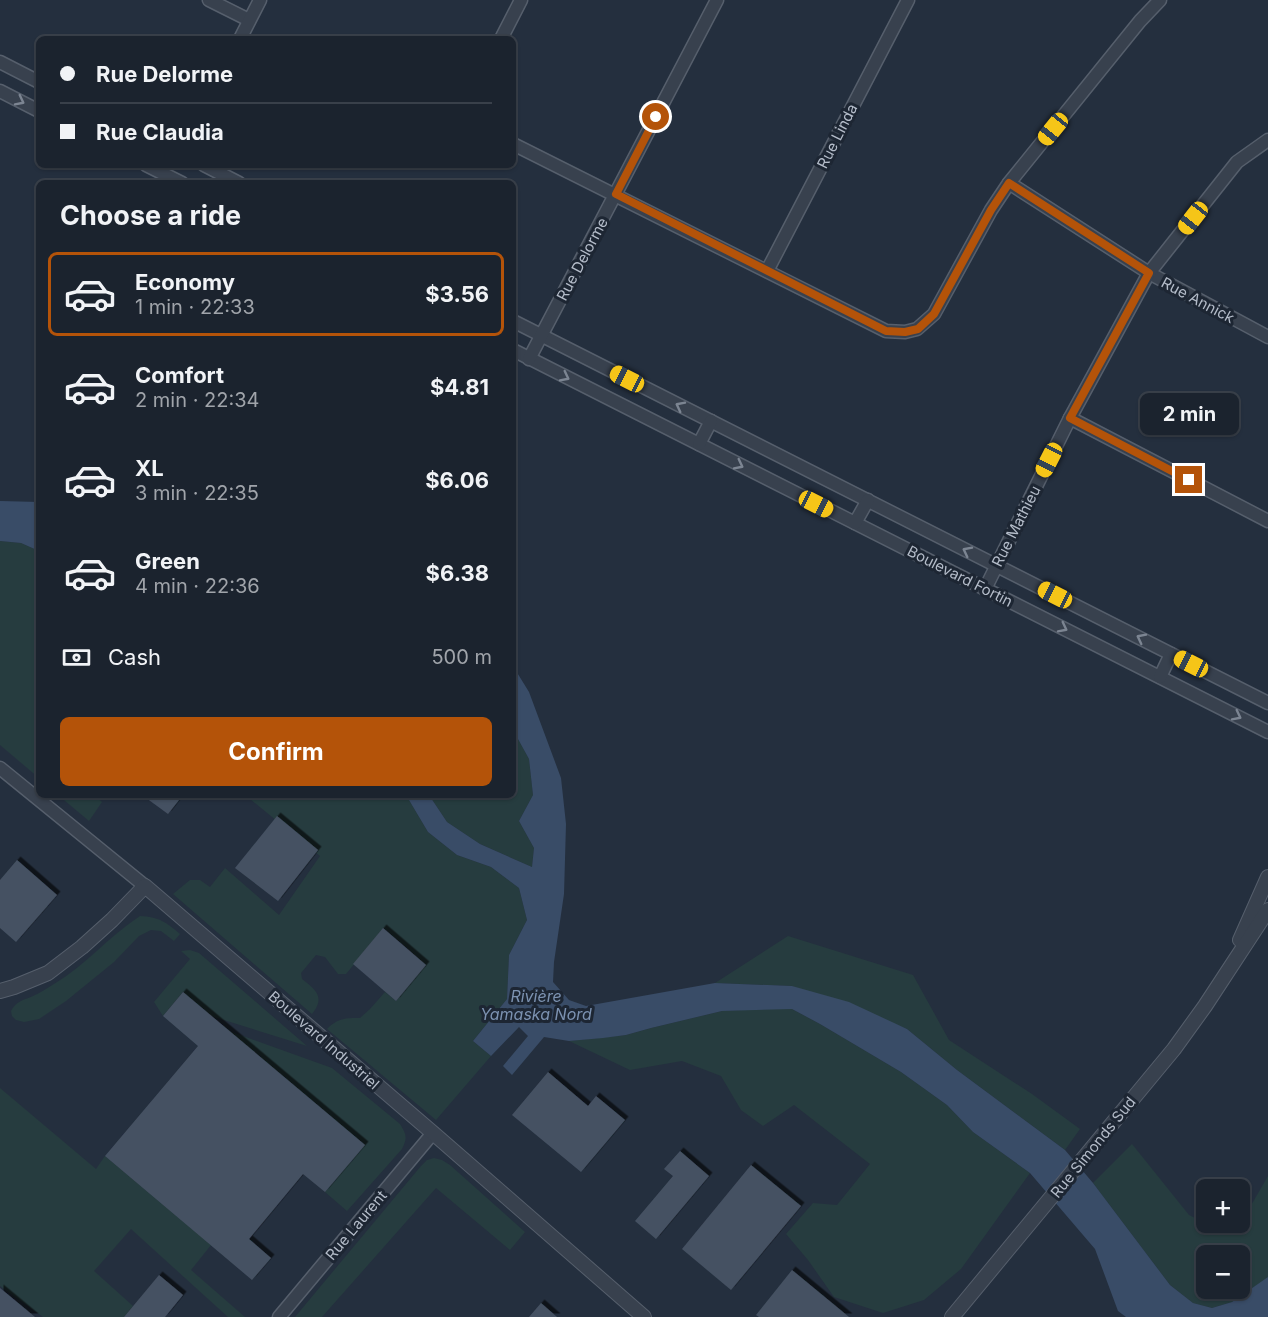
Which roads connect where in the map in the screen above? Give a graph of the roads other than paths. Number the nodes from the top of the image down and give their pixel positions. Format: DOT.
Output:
graph roads {
  1 [pos="208,0"];
  2 [pos="260,0"];
  3 [pos="521,0"];
  4 [pos="717,0"];
  5 [pos="908,0"];
  6 [pos="1160,0"];
  7 [pos="249,20"];
  8 [pos="241,36"];
  9 [pos="503,36"];
  10 [pos="0,62"];
  11 [pos="36,80"];
  12 [pos="0,91"];
  13 [pos="36,109"];
  14 [pos="1268,140"];
  15 [pos="516,145"];
  16 [pos="210,168"];
  17 [pos="233,180"];
  18 [pos="1009,183"];
  19 [pos="616,194"];
  20 [pos="767,271"];
  21 [pos="1149,273"];
  22 [pos="516,323"];
  23 [pos="542,336"];
  24 [pos="1268,337"];
  25 [pos="516,352"];
  26 [pos="529,358"];
  27 [pos="1070,418"];
  28 [pos="711,421"];
  29 [pos="699,444"];
  30 [pos="868,500"];
  31 [pos="1268,520"];
  32 [pos="855,523"];
  33 [pos="996,566"];
  34 [pos="985,589"];
  35 [pos="1171,654"];
  36 [pos="1160,677"];
  37 [pos="1268,703"];
  38 [pos="1268,732"];
  39 [pos="0,768"];
  40 [pos="36,797"];
  41 [pos="37,798"];
  42 [pos="1268,877"];
  43 [pos="145,886"];
  44 [pos="1268,910"];
  45 [pos="1226,973"];
  46 [pos="0,991"];
  47 [pos="433,1133"];
  48 [pos="279,1317"];
  49 [pos="645,1317"];
  50 [pos="952,1317"];
  1 -- 7 [label="street"];
  2 -- 7 [label="street"];
  3 -- 9 [label="street"];
  4 -- 19 [label="street, Rue Delorme"];
  5 -- 20 [label="street, Rue Linda"];
  6 -- 18 [label="street"];
  7 -- 8 [label="street"];
  10 -- 11 [label="street"];
  12 -- 13 [label="street, one-way"];
  14 -- 21 [label="street, Rue Mathieu"];
  15 -- 19 [label="street"];
  16 -- 17 [label="street"];
  18 -- 20 [label="street"];
  18 -- 21 [label="street, Rue Annick"];
  19 -- 20 [label="street"];
  19 -- 23 [label="street, Rue Delorme"];
  21 -- 24 [label="street, Rue Annick"];
  21 -- 27 [label="street, Rue Mathieu"];
  22 -- 23 [label="street, Boulevard Fortin"];
  23 -- 26 [label="street, Rue Delorme"];
  28 -- 23 [label="street, Boulevard Fortin, one-way"];
  25 -- 26 [label="street, Boulevard Fortin"];
  26 -- 29 [label="street, Boulevard Fortin, one-way"];
  27 -- 31 [label="street"];
  27 -- 33 [label="street, Rue Mathieu"];
  28 -- 29 [label="street"];
  28 -- 30 [label="street, Boulevard Fortin"];
  29 -- 32 [label="street, Boulevard Fortin, one-way"];
  30 -- 32 [label="street"];
  33 -- 30 [label="street, Boulevard Fortin, one-way"];
  32 -- 34 [label="street, Boulevard Fortin"];
  33 -- 34 [label="street, Rue Mathieu"];
  35 -- 33 [label="street, Boulevard Fortin, one-way"];
  34 -- 36 [label="street, Boulevard Fortin, one-way"];
  35 -- 36 [label="street"];
  35 -- 37 [label="street, Boulevard Fortin"];
  36 -- 38 [label="street, Boulevard Fortin, one-way"];
  39 -- 40 [label="street, Boulevard Industriel"];
  41 -- 43 [label="street, Boulevard Industriel"];
  42 -- 45 [label="street, Rue Simonds Sud"];
  43 -- 46 [label="street"];
  43 -- 47 [label="street, Boulevard Industriel"];
  44 -- 45 [label="street, Rue Simonds Sud"];
  45 -- 50 [label="street, Rue Simonds Sud"];
  47 -- 48 [label="street, Rue Laurent"];
  47 -- 49 [label="street, Boulevard Industriel"];
}
